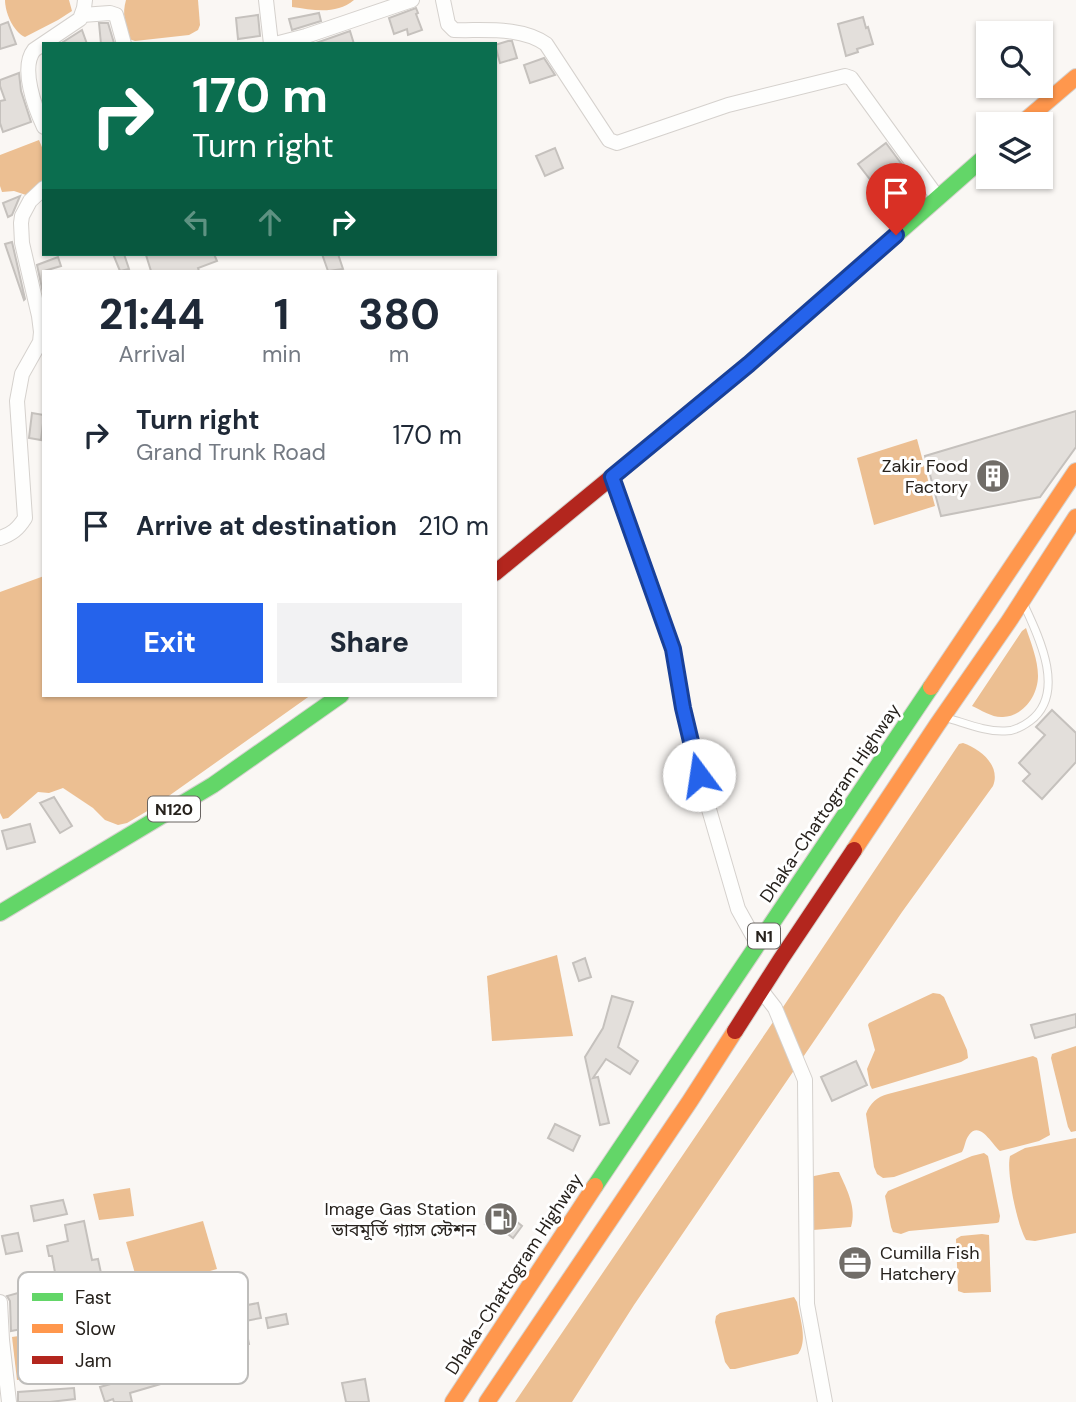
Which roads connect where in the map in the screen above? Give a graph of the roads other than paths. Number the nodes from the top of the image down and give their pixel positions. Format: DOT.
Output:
graph roads {
  1 [pos="266,0"];
  2 [pos="412,0"];
  3 [pos="443,0"];
  4 [pos="84,7"];
  5 [pos="46,42"];
  6 [pos="123,42"];
  7 [pos="273,42"];
  8 [pos="281,42"];
  9 [pos="42,45"];
  10 [pos="1076,77"];
  11 [pos="1035,112"];
  12 [pos="42,124"];
  13 [pos="976,164"];
  14 [pos="42,190"];
  15 [pos="937,198"];
  16 [pos="1076,471"];
  17 [pos="612,477"];
  18 [pos="1076,517"];
  19 [pos="0,538"];
  20 [pos="497,571"];
  21 [pos="1022,601"];
  22 [pos="338,697"];
  23 [pos="943,717"];
  24 [pos="0,913"];
  25 [pos="758,945"];
  26 [pos="761,990"];
  27 [pos="0,1302"];
  28 [pos="9,1402"];
  29 [pos="453,1402"];
  30 [pos="487,1402"];
  31 [pos="825,1402"];
  1 -- 7 [label="street"];
  2 -- 8 [label="street"];
  3 -- 15 [label="street"];
  4 -- 5 [label="street"];
  4 -- 6 [label="street"];
  9 -- 12 [label="street"];
  10 -- 11 [label="highway"];
  13 -- 15 [label="highway"];
  14 -- 19 [label="street"];
  15 -- 17 [label="highway"];
  16 -- 25 [label="highway, Dhaka-Chattogram Highway / N1"];
  17 -- 20 [label="highway"];
  17 -- 25 [label="street"];
  18 -- 21 [label="highway, N1"];
  21 -- 23 [label="highway, N1"];
  21 -- 23 [label="lane"];
  22 -- 24 [label="highway, N120"];
  23 -- 26 [label="highway, N1"];
  25 -- 29 [label="highway, Dhaka-Chattogram Highway / N1"];
  26 -- 30 [label="highway, N1"];
  26 -- 31 [label="street"];
  27 -- 28 [label="street"];
}
